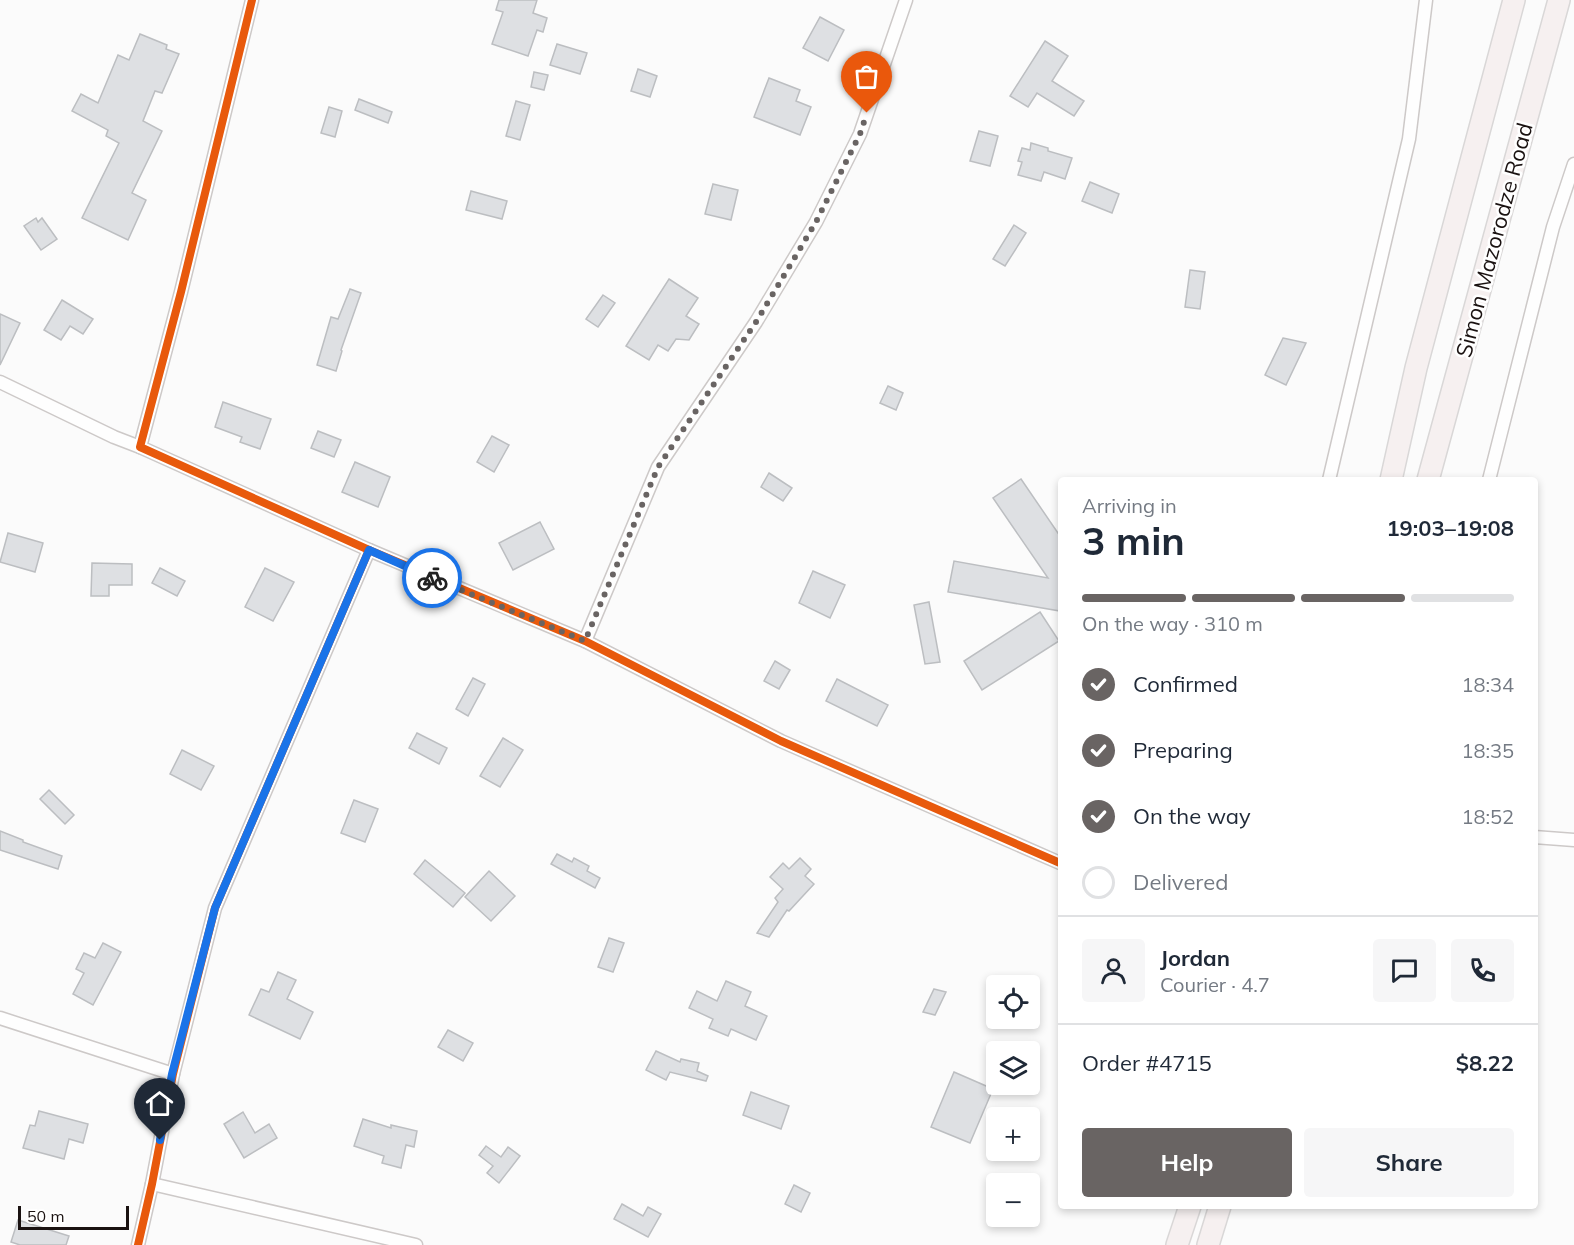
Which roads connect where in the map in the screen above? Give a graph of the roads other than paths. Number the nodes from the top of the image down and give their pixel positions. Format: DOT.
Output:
graph roads {
  1 [pos="252,0"];
  2 [pos="906,0"];
  3 [pos="1426,0"];
  4 [pos="1514,0"];
  5 [pos="1559,0"];
  6 [pos="1574,164"];
  7 [pos="0,381"];
  8 [pos="140,447"];
  9 [pos="1330,477"];
  10 [pos="1392,477"];
  11 [pos="1429,477"];
  12 [pos="1490,477"];
  13 [pos="369,550"];
  14 [pos="585,641"];
  15 [pos="1538,837"];
  16 [pos="1574,840"];
  17 [pos="1058,862"];
  18 [pos="0,1018"];
  19 [pos="172,1074"];
  20 [pos="152,1184"];
  21 [pos="1189,1209"];
  22 [pos="1219,1209"];
  23 [pos="138,1245"];
  24 [pos="416,1245"];
  25 [pos="1177,1245"];
  26 [pos="1208,1245"];
  1 -- 8 [label="street"];
  2 -- 14 [label="street"];
  3 -- 9 [label="street"];
  4 -- 10 [label="highway, Simon Mazorodze Road"];
  5 -- 11 [label="highway, Simon Mazorodze Road"];
  6 -- 12 [label="street"];
  7 -- 8 [label="street"];
  8 -- 13 [label="street"];
  13 -- 14 [label="street"];
  13 -- 19 [label="street"];
  14 -- 17 [label="street"];
  15 -- 16 [label="street"];
  18 -- 19 [label="street"];
  19 -- 20 [label="street"];
  20 -- 23 [label="street"];
  20 -- 24 [label="street"];
  21 -- 25 [label="highway"];
  22 -- 26 [label="highway"];
}
